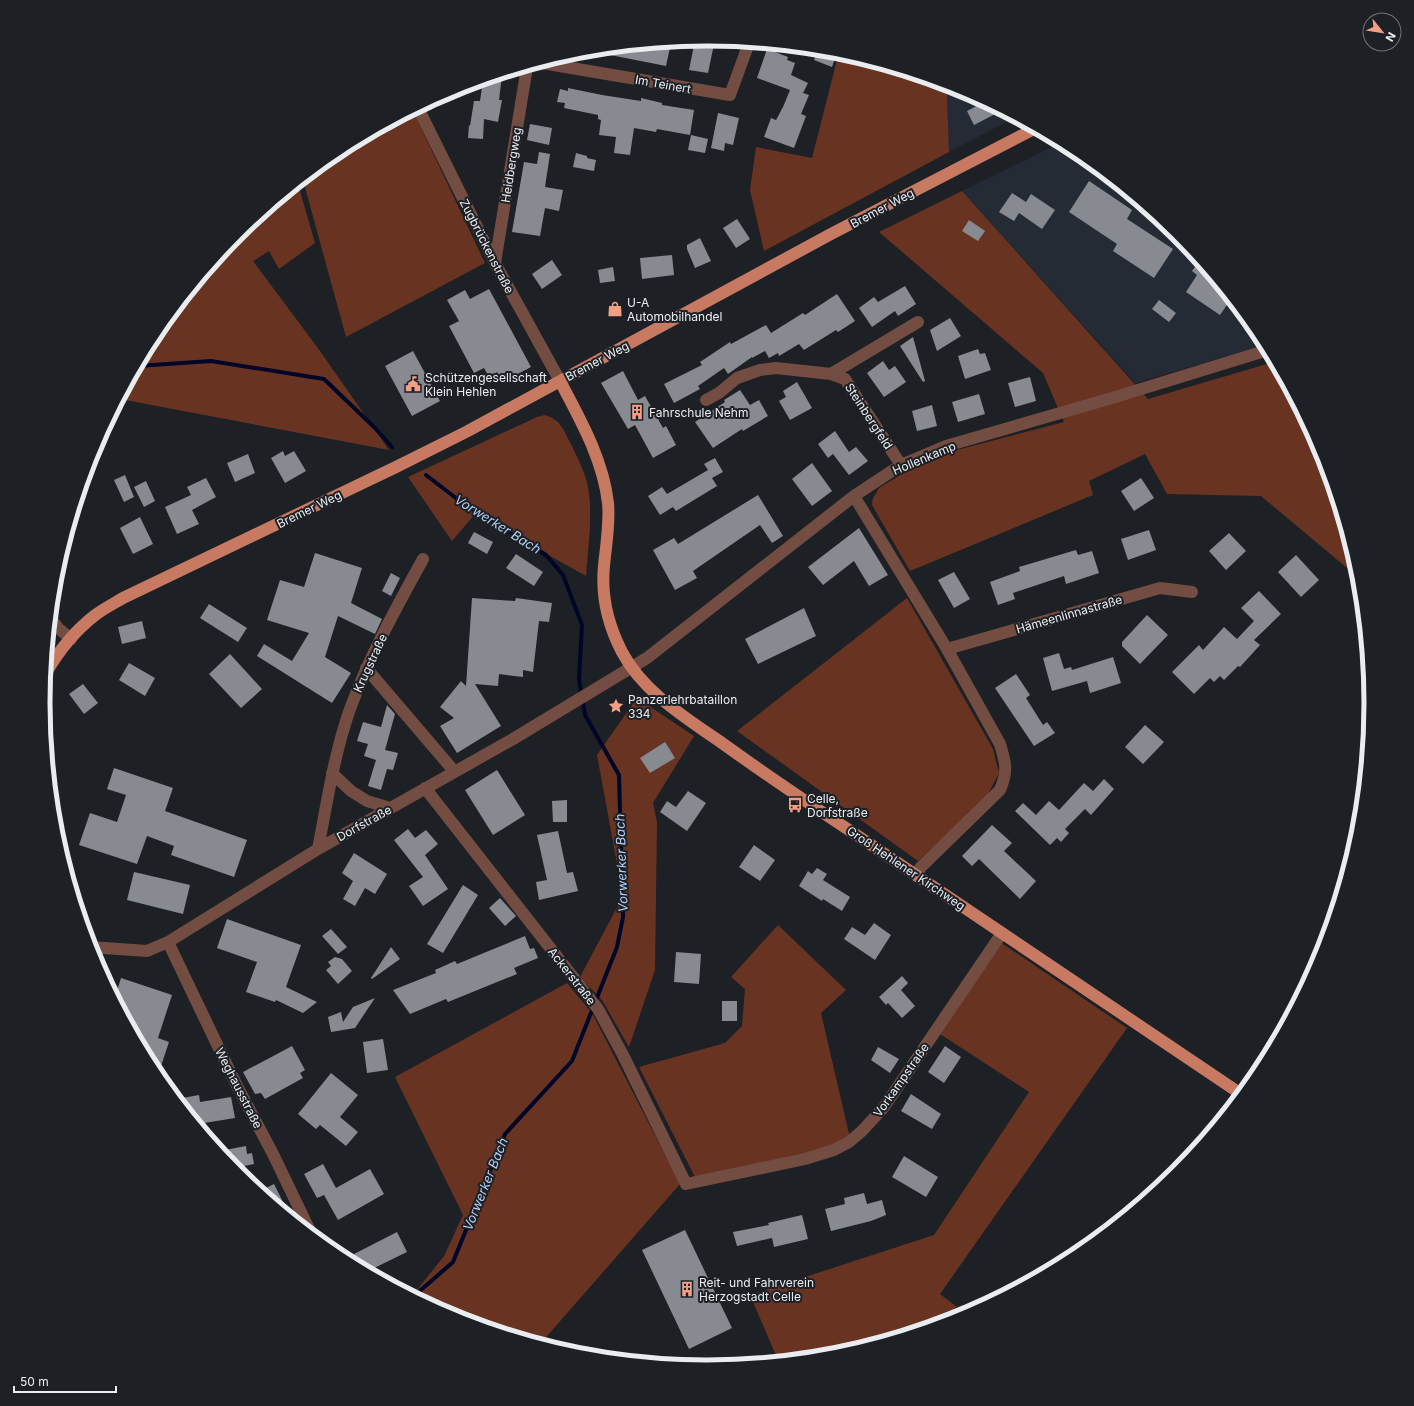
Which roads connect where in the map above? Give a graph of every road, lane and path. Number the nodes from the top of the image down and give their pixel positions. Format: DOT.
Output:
graph roads {
  1 [pos="748,47"];
  2 [pos="555,64"];
  3 [pos="526,71"];
  4 [pos="420,112"];
  5 [pos="1030,131"];
  6 [pos="495,263"];
  7 [pos="918,322"];
  8 [pos="1262,352"];
  9 [pos="831,374"];
  10 [pos="560,381"];
  11 [pos="706,400"];
  12 [pos="901,465"];
  13 [pos="854,496"];
  14 [pos="423,559"];
  15 [pos="1192,592"];
  16 [pos="55,624"];
  17 [pos="71,638"];
  18 [pos="947,649"];
  19 [pos="51,664"];
  20 [pos="631,667"];
  21 [pos="366,668"];
  22 [pos="454,772"];
  23 [pos="332,773"];
  24 [pos="424,788"];
  25 [pos="390,808"];
  26 [pos="318,849"];
  27 [pos="916,875"];
  28 [pos="1002,933"];
  29 [pos="168,942"];
  30 [pos="98,948"];
  31 [pos="1237,1091"];
  32 [pos="686,1184"];
  33 [pos="306,1224"];
  1 -- 2 [label="street, Im Teinert"];
  3 -- 6 [label="street, Heidbergweg"];
  4 -- 6 [label="street, Zugbrückenstraße"];
  5 -- 10 [label="main road, Bremer Weg"];
  6 -- 10 [label="street, Zugbrückenstraße"];
  7 -- 9 [label="street, Steinbergfeld"];
  8 -- 12 [label="street, Hollenkamp"];
  9 -- 11 [label="street, Steinbergfeld"];
  9 -- 12 [label="street, Steinbergfeld"];
  10 -- 17 [label="main road, Bremer Weg"];
  10 -- 20 [label="main road, Groß Hehlener Kirchweg"];
  12 -- 13 [label="street, Hollenkamp"];
  13 -- 18 [label="street"];
  13 -- 20 [label="street, Hollenkamp"];
  14 -- 21 [label="street, Krugstraße"];
  15 -- 18 [label="street, Hämeenlinnastraße"];
  16 -- 17 [label="street"];
  17 -- 19 [label="main road, Bremer Weg"];
  18 -- 27 [label="street"];
  20 -- 22 [label="street, Dorfstraße"];
  20 -- 27 [label="main road, Groß Hehlener Kirchweg"];
  21 -- 22 [label="street"];
  21 -- 23 [label="street, Krugstraße"];
  22 -- 24 [label="street, Dorfstraße"];
  23 -- 25 [label="street"];
  23 -- 26 [label="street, Krugstraße"];
  24 -- 25 [label="street, Dorfstraße"];
  24 -- 32 [label="street, Ackerstraße"];
  25 -- 26 [label="street, Dorfstraße"];
  26 -- 29 [label="street, Dorfstraße"];
  27 -- 28 [label="main road, Groß Hehlener Kirchweg"];
  28 -- 31 [label="main road, Groß Hehlener Kirchweg"];
  28 -- 32 [label="street, Vorkampstraße"];
  29 -- 30 [label="street, Dorfstraße"];
  29 -- 33 [label="street, Weghausstraße"];
}
